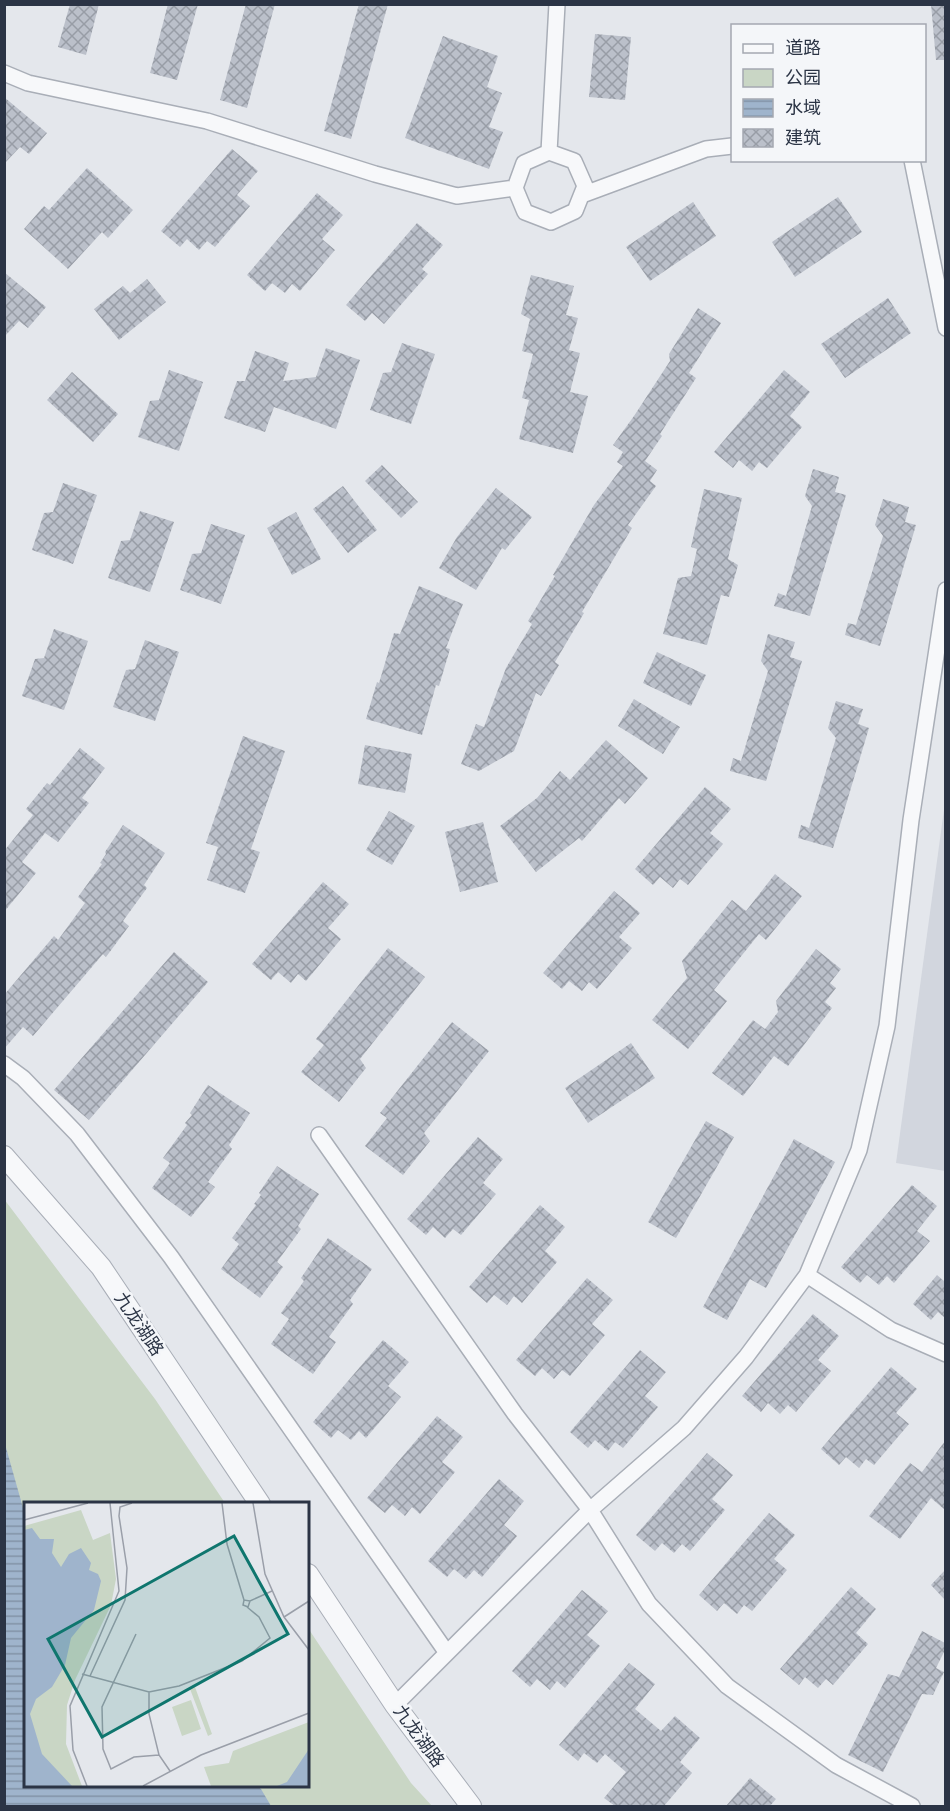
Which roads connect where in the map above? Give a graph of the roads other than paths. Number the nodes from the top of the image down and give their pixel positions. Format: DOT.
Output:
graph roads {
  1 [pos="557,4"];
  2 [pos="4,74"];
  3 [pos="731,146"];
  4 [pos="549,152"];
  5 [pos="912,162"];
  6 [pos="515,188"];
  7 [pos="582,195"];
  8 [pos="945,328"];
  9 [pos="945,590"];
  10 [pos="4,1064"];
  11 [pos="320,1135"];
  12 [pos="4,1156"];
  13 [pos="807,1275"];
  14 [pos="945,1354"];
  15 [pos="259,1502"];
  16 [pos="590,1509"];
  17 [pos="309,1575"];
  18 [pos="447,1653"];
  19 [pos="395,1704"];
  20 [pos="471,1806"];
  21 [pos="912,1806"];
  1 -- 4 [label="street"];
  2 -- 6 [label="street"];
  3 -- 7 [label="street"];
  4 -- 6 [label="street"];
  4 -- 7 [label="street"];
  5 -- 8 [label="street"];
  6 -- 7 [label="street"];
  9 -- 13 [label="street"];
  10 -- 18 [label="street"];
  11 -- 16 [label="street"];
  12 -- 15 [label="street, 九龙湖路"];
  13 -- 14 [label="street"];
  13 -- 16 [label="street"];
  16 -- 18 [label="street"];
  16 -- 21 [label="street"];
  17 -- 19 [label="street, 九龙湖路"];
  18 -- 19 [label="street"];
  19 -- 20 [label="street, 九龙湖路"];
}
